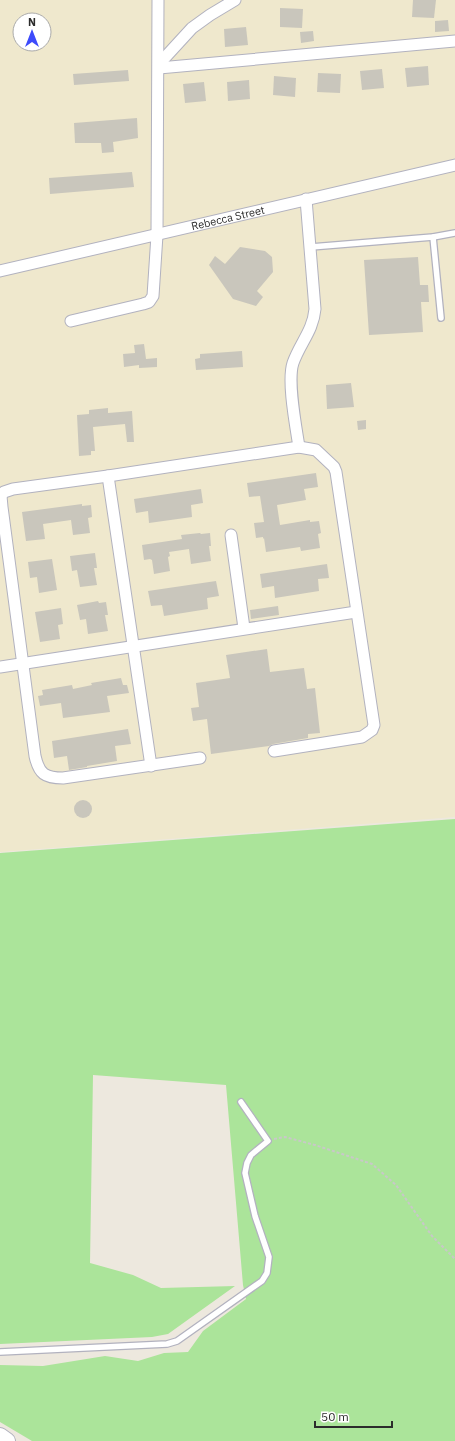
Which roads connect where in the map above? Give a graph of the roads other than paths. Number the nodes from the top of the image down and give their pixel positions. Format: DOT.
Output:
graph roads {
  1 [pos="158,0"];
  2 [pos="235,0"];
  3 [pos="455,42"];
  4 [pos="159,66"];
  5 [pos="455,165"];
  6 [pos="306,200"];
  7 [pos="455,233"];
  8 [pos="157,235"];
  9 [pos="433,237"];
  10 [pos="311,247"];
  11 [pos="0,271"];
  12 [pos="441,318"];
  13 [pos="71,321"];
  14 [pos="299,447"];
  15 [pos="108,476"];
  16 [pos="231,535"];
  17 [pos="356,612"];
  18 [pos="244,628"];
  19 [pos="133,646"];
  20 [pos="23,663"];
  21 [pos="0,667"];
  22 [pos="274,751"];
  23 [pos="200,758"];
  24 [pos="151,766"];
  25 [pos="241,1102"];
  26 [pos="0,1352"];
  27 [pos="0,1436"];
  28 [pos="7,1441"];
  1 -- 4 [label="street"];
  2 -- 4 [label="street"];
  3 -- 4 [label="street"];
  4 -- 8 [label="street"];
  5 -- 6 [label="street, Rebecca Street"];
  6 -- 8 [label="street, Rebecca Street"];
  6 -- 10 [label="street"];
  7 -- 9 [label="lane"];
  8 -- 11 [label="street, Rebecca Street"];
  8 -- 13 [label="street"];
  9 -- 10 [label="lane"];
  9 -- 12 [label="lane"];
  10 -- 14 [label="street"];
  14 -- 15 [label="street"];
  14 -- 17 [label="street"];
  15 -- 19 [label="street"];
  15 -- 20 [label="street"];
  16 -- 18 [label="street"];
  17 -- 18 [label="street"];
  17 -- 22 [label="street"];
  18 -- 19 [label="street"];
  19 -- 20 [label="street"];
  19 -- 24 [label="street"];
  20 -- 21 [label="street"];
  20 -- 24 [label="street"];
  23 -- 24 [label="street"];
  25 -- 26 [label="lane"];
  27 -- 28 [label="main road"];
}
